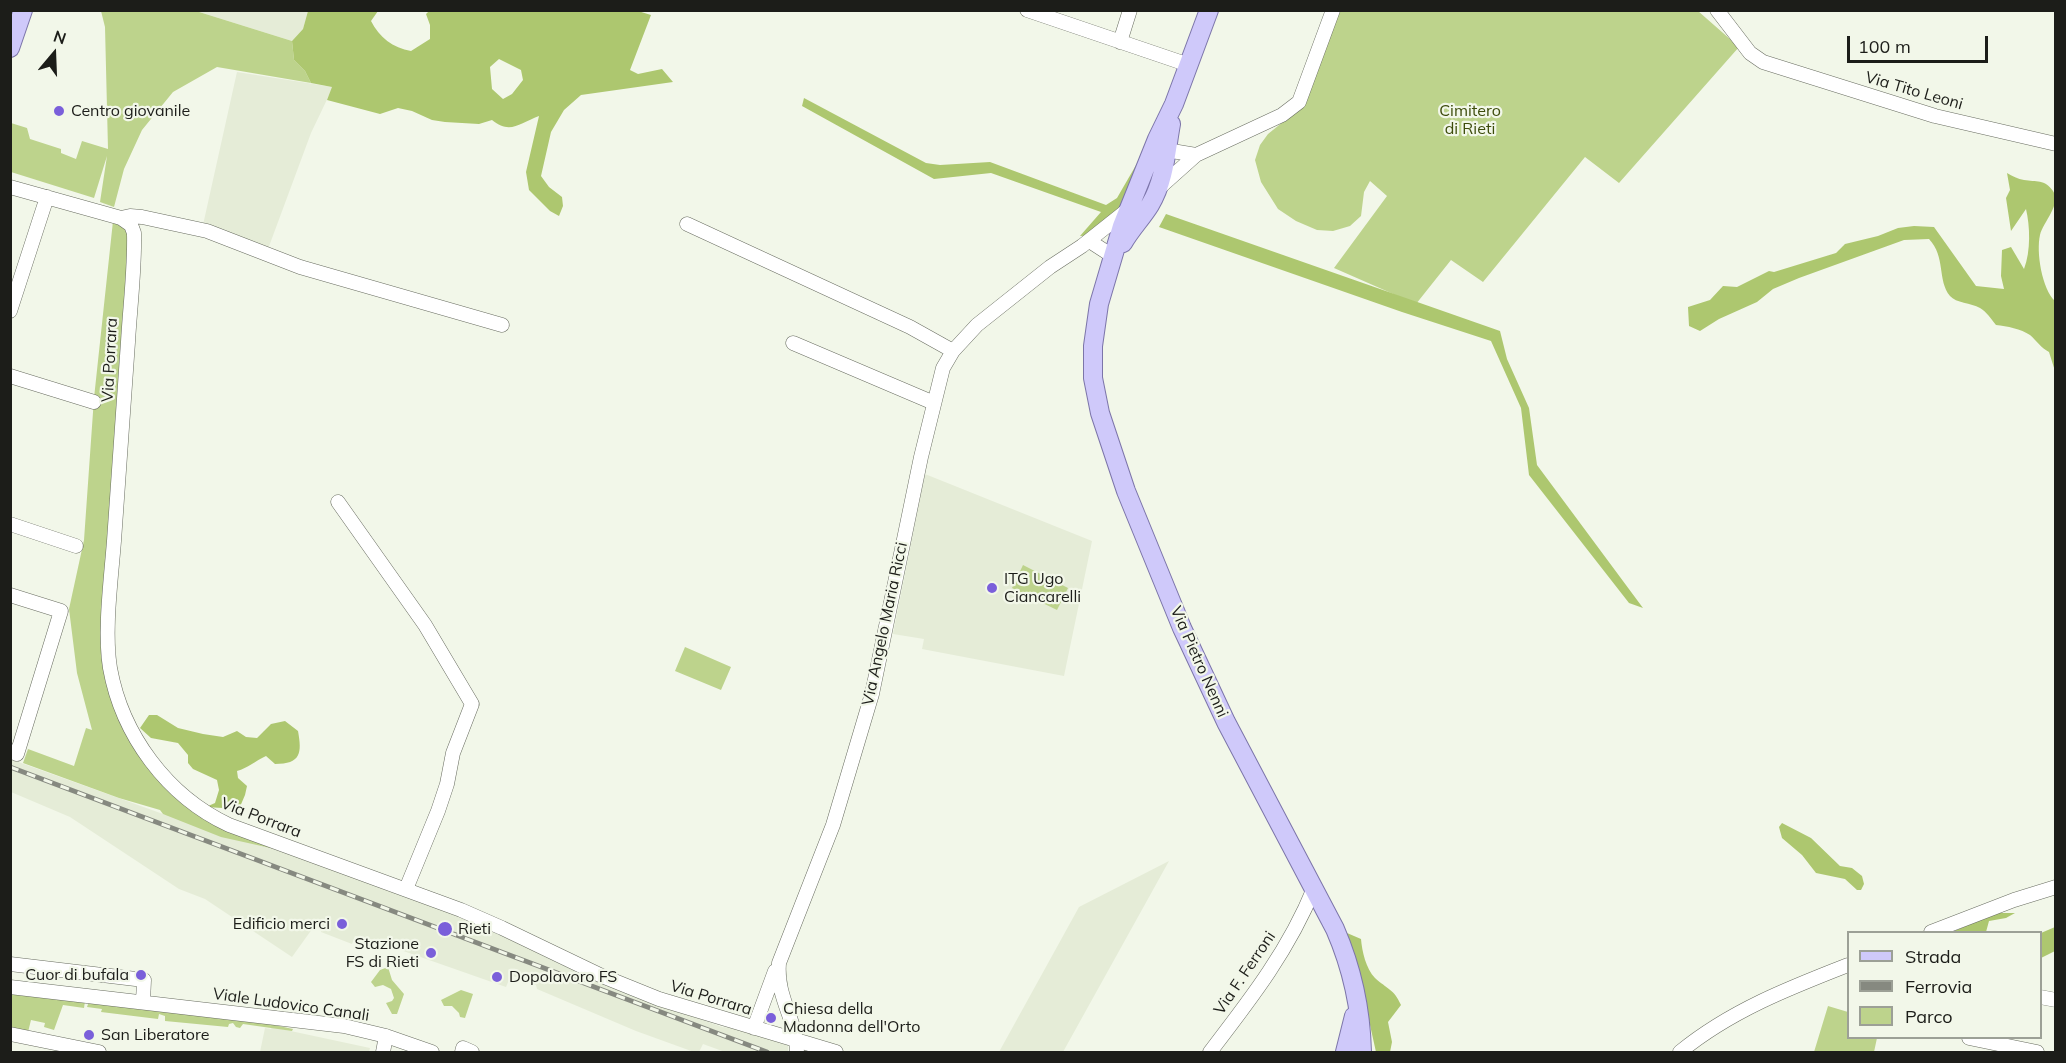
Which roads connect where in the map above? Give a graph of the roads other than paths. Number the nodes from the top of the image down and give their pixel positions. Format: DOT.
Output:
graph roads {
  1 [pos="22,10"];
  2 [pos="1027,10"];
  3 [pos="1130,10"];
  4 [pos="1209,10"];
  5 [pos="1333,10"];
  6 [pos="1717,10"];
  7 [pos="1061,16"];
  8 [pos="1120,42"];
  9 [pos="10,48"];
  10 [pos="1189,65"];
  11 [pos="2055,144"];
  12 [pos="1160,149"];
  13 [pos="1196,155"];
  14 [pos="1140,181"];
  15 [pos="10,187"];
  16 [pos="47,197"];
  17 [pos="1154,197"];
  18 [pos="1131,203"];
  19 [pos="121,218"];
  20 [pos="687,224"];
  21 [pos="1122,238"];
  22 [pos="1088,245"];
  23 [pos="1114,257"];
  24 [pos="10,311"];
  25 [pos="502,325"];
  26 [pos="793,342"];
  27 [pos="953,351"];
  28 [pos="10,375"];
  29 [pos="94,402"];
  30 [pos="934,403"];
  31 [pos="338,502"];
  32 [pos="10,524"];
  33 [pos="76,546"];
  34 [pos="10,595"];
  35 [pos="10,751"];
  36 [pos="2055,887"];
  37 [pos="1314,888"];
  38 [pos="406,889"];
  39 [pos="1305,911"];
  40 [pos="1328,914"];
  41 [pos="1936,931"];
  42 [pos="779,963"];
  43 [pos="10,964"];
  44 [pos="1847,965"];
  45 [pos="70,972"];
  46 [pos="107,976"];
  47 [pos="10,987"];
  48 [pos="67,993"];
  49 [pos="105,997"];
  50 [pos="143,1002"];
  51 [pos="1357,1003"];
  52 [pos="754,1028"];
  53 [pos="10,1034"];
  54 [pos="386,1036"];
  55 [pos="1980,1039"];
  56 [pos="2013,1042"];
  57 [pos="797,1047"];
  58 [pos="1363,1047"];
  59 [pos="84,1051"];
  60 [pos="99,1053"];
  61 [pos="383,1053"];
  62 [pos="432,1053"];
  63 [pos="836,1053"];
  64 [pos="1210,1053"];
  65 [pos="1345,1053"];
  66 [pos="1680,1053"];
  67 [pos="2037,1053"];
  1 -- 9 [label="main road"];
  2 -- 7 [label="street"];
  3 -- 8 [label="street"];
  4 -- 10 [label="main road, Via Angelo Maria Ricci"];
  5 -- 13 [label="street"];
  6 -- 11 [label="street, Via Tito Leoni"];
  7 -- 8 [label="street"];
  8 -- 10 [label="street"];
  10 -- 12 [label="main road, Via Angelo Maria Ricci"];
  12 -- 13 [label="street"];
  12 -- 14 [label="main road, Via Angelo Maria Ricci"];
  12 -- 17 [label="main road, Via Angelo Maria Ricci"];
  13 -- 17 [label="street"];
  14 -- 17 [label="street"];
  14 -- 18 [label="main road, Via Angelo Maria Ricci"];
  15 -- 16 [label="street"];
  16 -- 19 [label="street"];
  16 -- 24 [label="street"];
  17 -- 18 [label="street"];
  17 -- 21 [label="main road, Via Angelo Maria Ricci"];
  18 -- 21 [label="main road, Via Angelo Maria Ricci"];
  18 -- 22 [label="street, Via Angelo Maria Ricci"];
  19 -- 25 [label="street"];
  19 -- 38 [label="street, Via Porrara"];
  20 -- 27 [label="street"];
  21 -- 22 [label="street, Via Angelo Maria Ricci"];
  21 -- 23 [label="main road, Via Angelo Maria Ricci"];
  22 -- 23 [label="street"];
  22 -- 27 [label="street, Via Angelo Maria Ricci"];
  23 -- 37 [label="main road, Via Pietro Nenni"];
  26 -- 30 [label="street"];
  27 -- 30 [label="street, Via Angelo Maria Ricci"];
  28 -- 29 [label="street"];
  30 -- 42 [label="street, Via Angelo Maria Ricci"];
  31 -- 38 [label="street"];
  32 -- 33 [label="street"];
  34 -- 35 [label="street"];
  36 -- 41 [label="street"];
  37 -- 39 [label="street, Via F. Ferroni"];
  37 -- 40 [label="main road, Via Pietro Nenni"];
  38 -- 52 [label="street, Via Porrara"];
  39 -- 40 [label="street"];
  39 -- 64 [label="street, Via F. Ferroni"];
  40 -- 51 [label="main road, Via Pietro Nenni"];
  42 -- 52 [label="street"];
  42 -- 57 [label="street, Via Angelo Maria Ricci"];
  43 -- 45 [label="street"];
  44 -- 66 [label="street"];
  45 -- 46 [label="street"];
  45 -- 48 [label="street"];
  46 -- 49 [label="street"];
  46 -- 50 [label="street"];
  47 -- 48 [label="street, Viale Ludovico Canali"];
  48 -- 49 [label="street, Viale Ludovico Canali"];
  49 -- 50 [label="street, Viale Ludovico Canali"];
  50 -- 54 [label="street, Viale Ludovico Canali"];
  51 -- 58 [label="main road, Via Pietro Nenni"];
  51 -- 65 [label="main road"];
  52 -- 57 [label="street, Via Porrara"];
  53 -- 59 [label="street"];
  54 -- 61 [label="street"];
  54 -- 62 [label="street, Viale Ludovico Canali"];
  55 -- 56 [label="street"];
  56 -- 67 [label="street"];
  57 -- 63 [label="street, Via Porrara"];
  59 -- 60 [label="street"];
}
